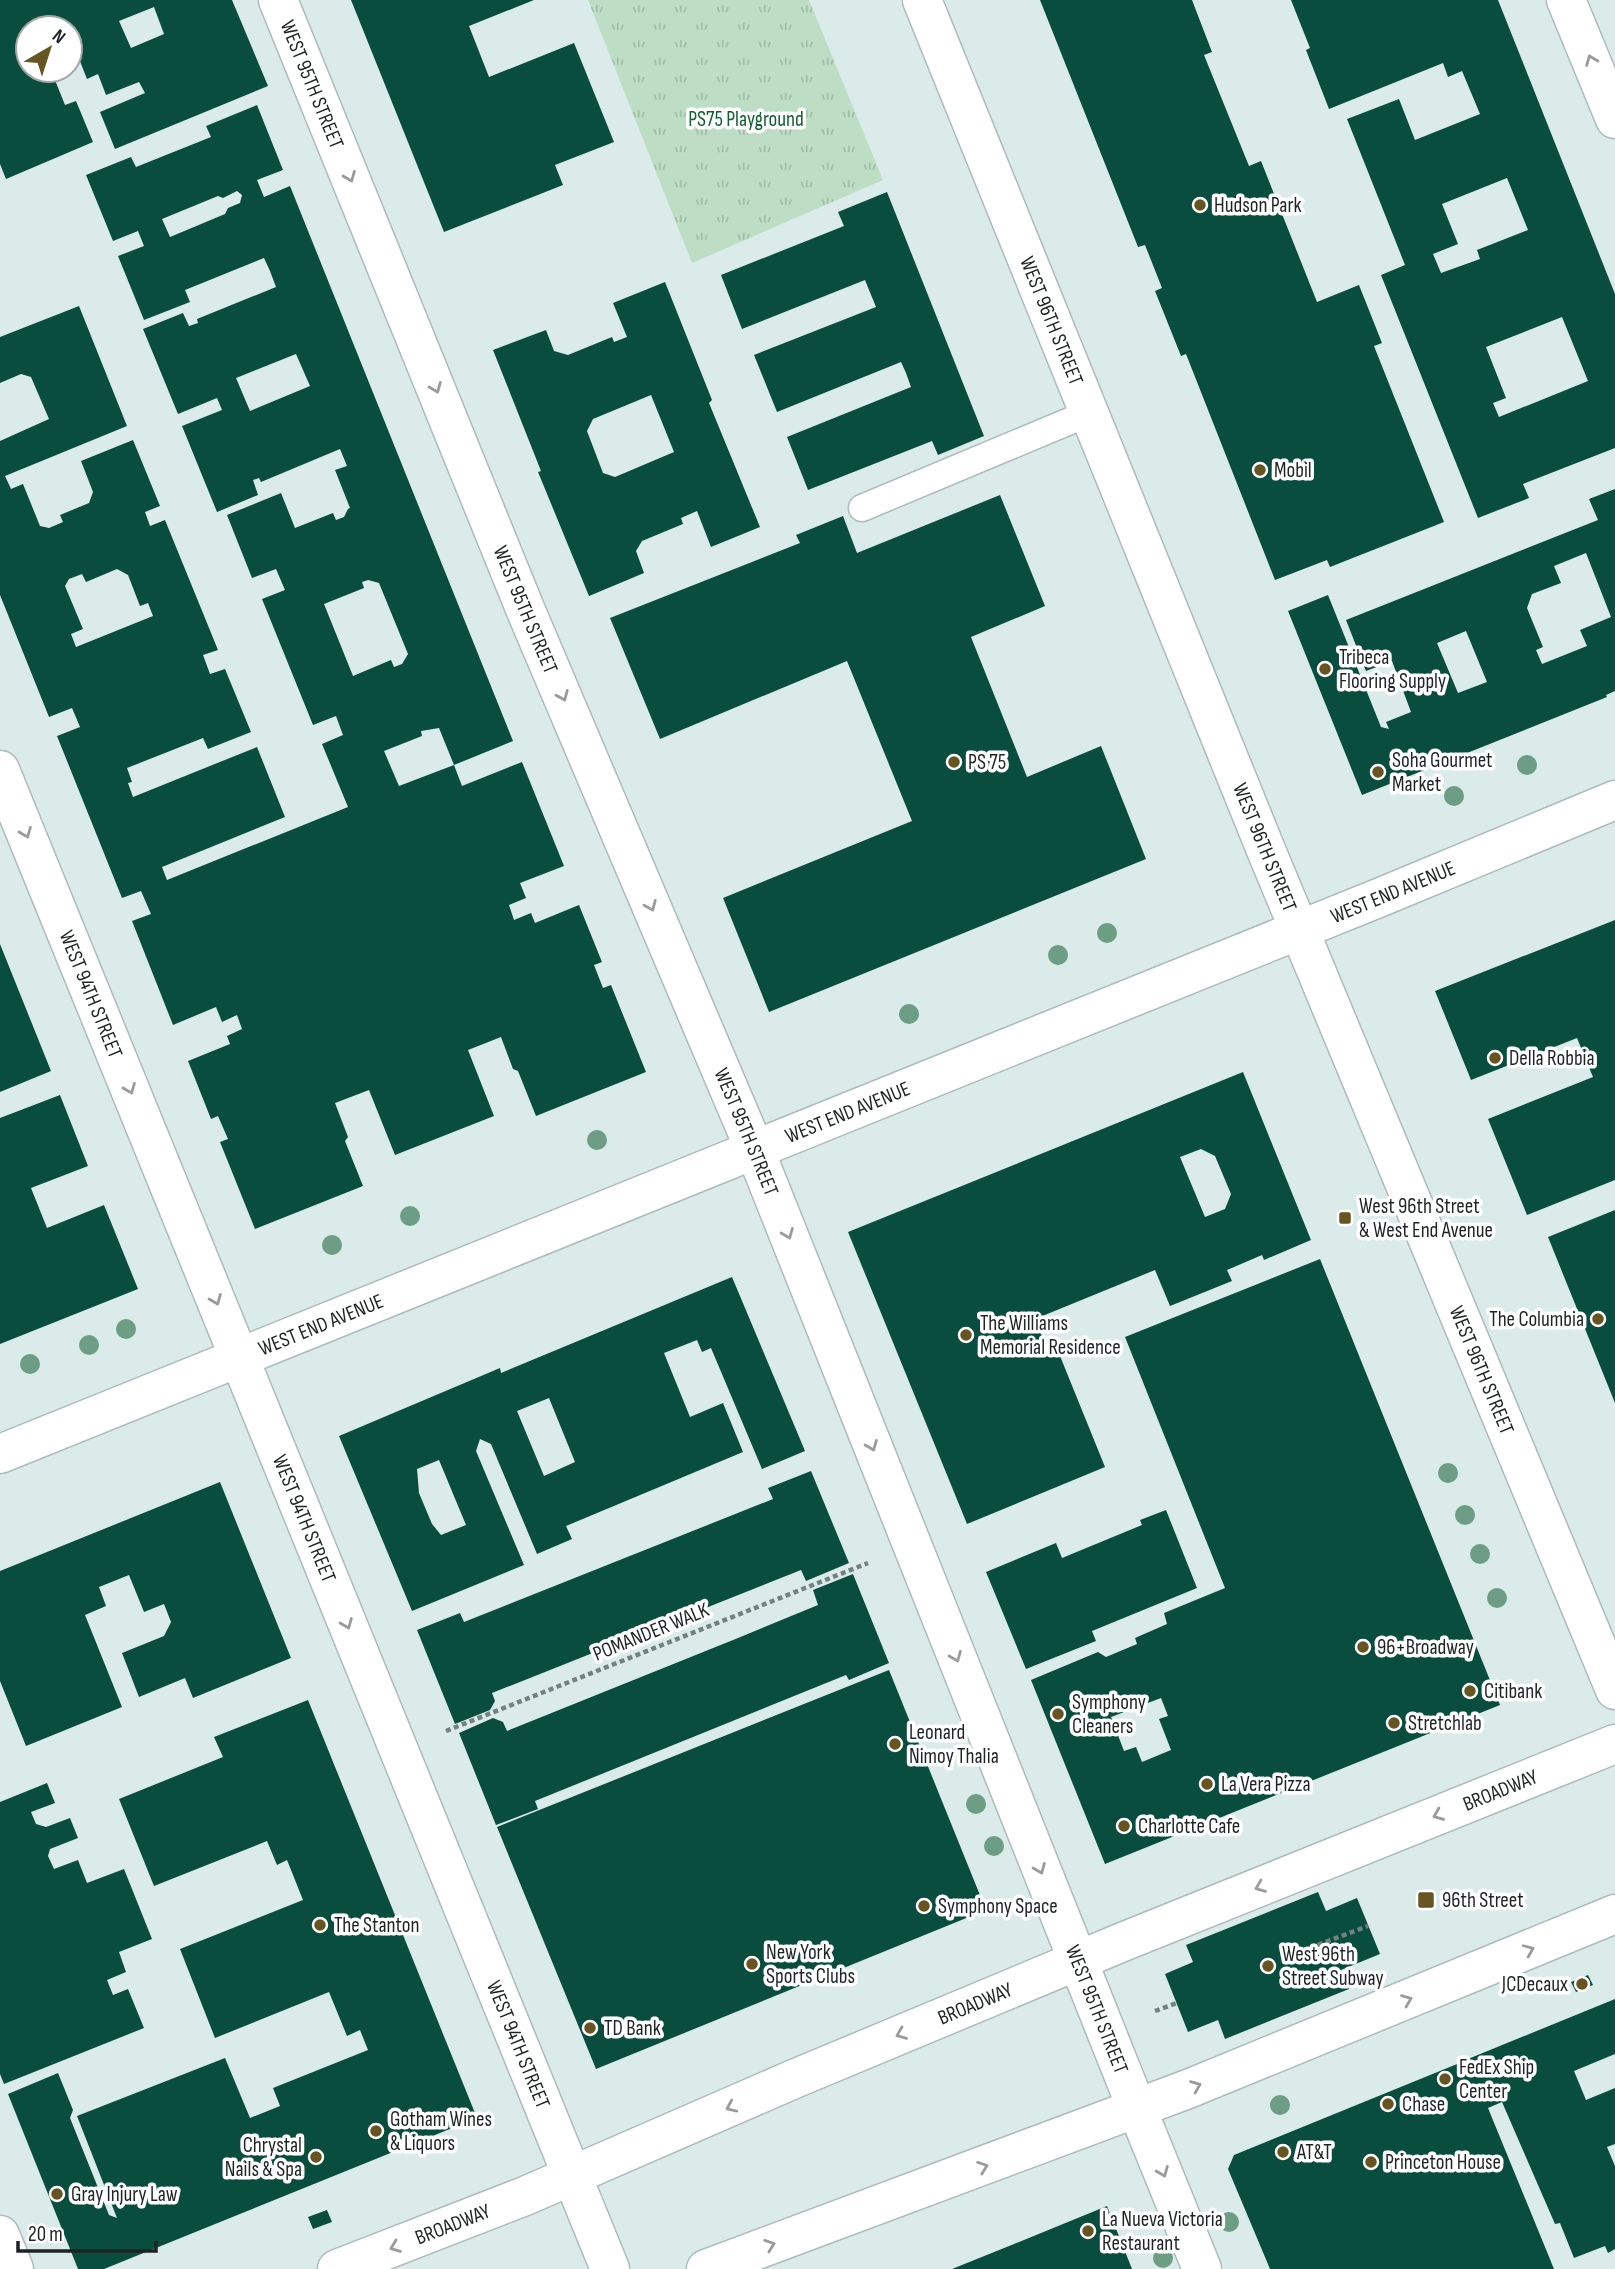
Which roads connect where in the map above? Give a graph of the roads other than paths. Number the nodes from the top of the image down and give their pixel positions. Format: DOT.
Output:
graph roads {
  1 [pos="278,0"];
  2 [pos="922,0"];
  3 [pos="1566,0"];
  4 [pos="1615,120"];
  5 [pos="1090,413"];
  6 [pos="862,508"];
  7 [pos="0,770"];
  8 [pos="1615,800"];
  9 [pos="1299,929"];
  10 [pos="754,1148"];
  11 [pos="239,1357"];
  12 [pos="0,1454"];
  13 [pos="1615,1690"];
  14 [pos="1615,1744"];
  15 [pos="1615,1914"];
  16 [pos="1077,1961"];
  17 [pos="1137,2109"];
  18 [pos="572,2176"];
  19 [pos="0,2235"];
  20 [pos="14,2269"];
  21 [pos="337,2269"];
  22 [pos="610,2269"];
  23 [pos="706,2269"];
  24 [pos="1202,2269"];
  1 -- 10 [label="main road, WEST 95TH STREET, one-way"];
  2 -- 5 [label="main road, WEST 96TH STREET"];
  4 -- 3 [label="main road, one-way"];
  5 -- 6 [label="lane"];
  5 -- 9 [label="main road, WEST 96TH STREET"];
  7 -- 11 [label="main road, WEST 94TH STREET, one-way"];
  8 -- 9 [label="main road, WEST END AVENUE"];
  9 -- 10 [label="main road, WEST END AVENUE"];
  9 -- 13 [label="main road, WEST 96TH STREET"];
  10 -- 11 [label="main road, WEST END AVENUE"];
  10 -- 16 [label="main road, WEST 95TH STREET, one-way"];
  11 -- 12 [label="main road, WEST END AVENUE"];
  11 -- 18 [label="main road, WEST 94TH STREET, one-way"];
  14 -- 16 [label="main road, BROADWAY, one-way"];
  17 -- 15 [label="main road, one-way"];
  16 -- 17 [label="main road, WEST 95TH STREET"];
  16 -- 18 [label="main road, BROADWAY, one-way"];
  23 -- 17 [label="main road, one-way"];
  17 -- 24 [label="main road, WEST 95TH STREET, one-way"];
  18 -- 21 [label="main road, BROADWAY, one-way"];
  18 -- 22 [label="main road, WEST 94TH STREET"];
  19 -- 20 [label="main road"];
}
